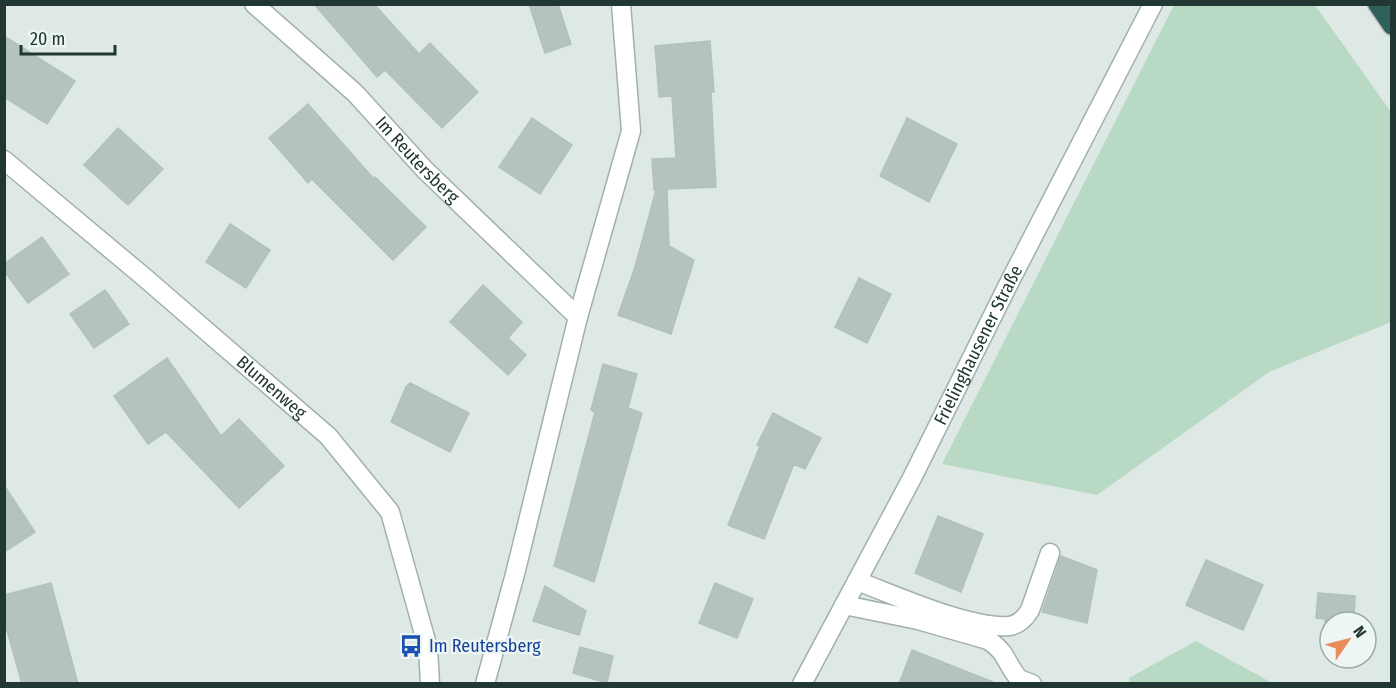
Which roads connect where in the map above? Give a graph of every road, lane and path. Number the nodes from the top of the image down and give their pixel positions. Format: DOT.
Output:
graph roads {
  1 [pos="255,4"];
  2 [pos="621,4"];
  3 [pos="1153,4"];
  4 [pos="1377,4"];
  5 [pos="1392,27"];
  6 [pos="4,160"];
  7 [pos="578,317"];
  8 [pos="1050,554"];
  9 [pos="857,581"];
  10 [pos="844,605"];
  11 [pos="430,684"];
  12 [pos="485,684"];
  13 [pos="802,684"];
  14 [pos="1032,684"];
  1 -- 7 [label="street, Im Reutersberg"];
  2 -- 7 [label="street"];
  3 -- 9 [label="street, Frielinghausener Straße"];
  4 -- 5 [label="highway"];
  6 -- 11 [label="street, Blumenweg"];
  7 -- 12 [label="street"];
  8 -- 9 [label="street"];
  9 -- 10 [label="street, Frielinghausener Straße"];
  10 -- 13 [label="street, Frielinghausener Straße"];
  10 -- 14 [label="street"];
}
